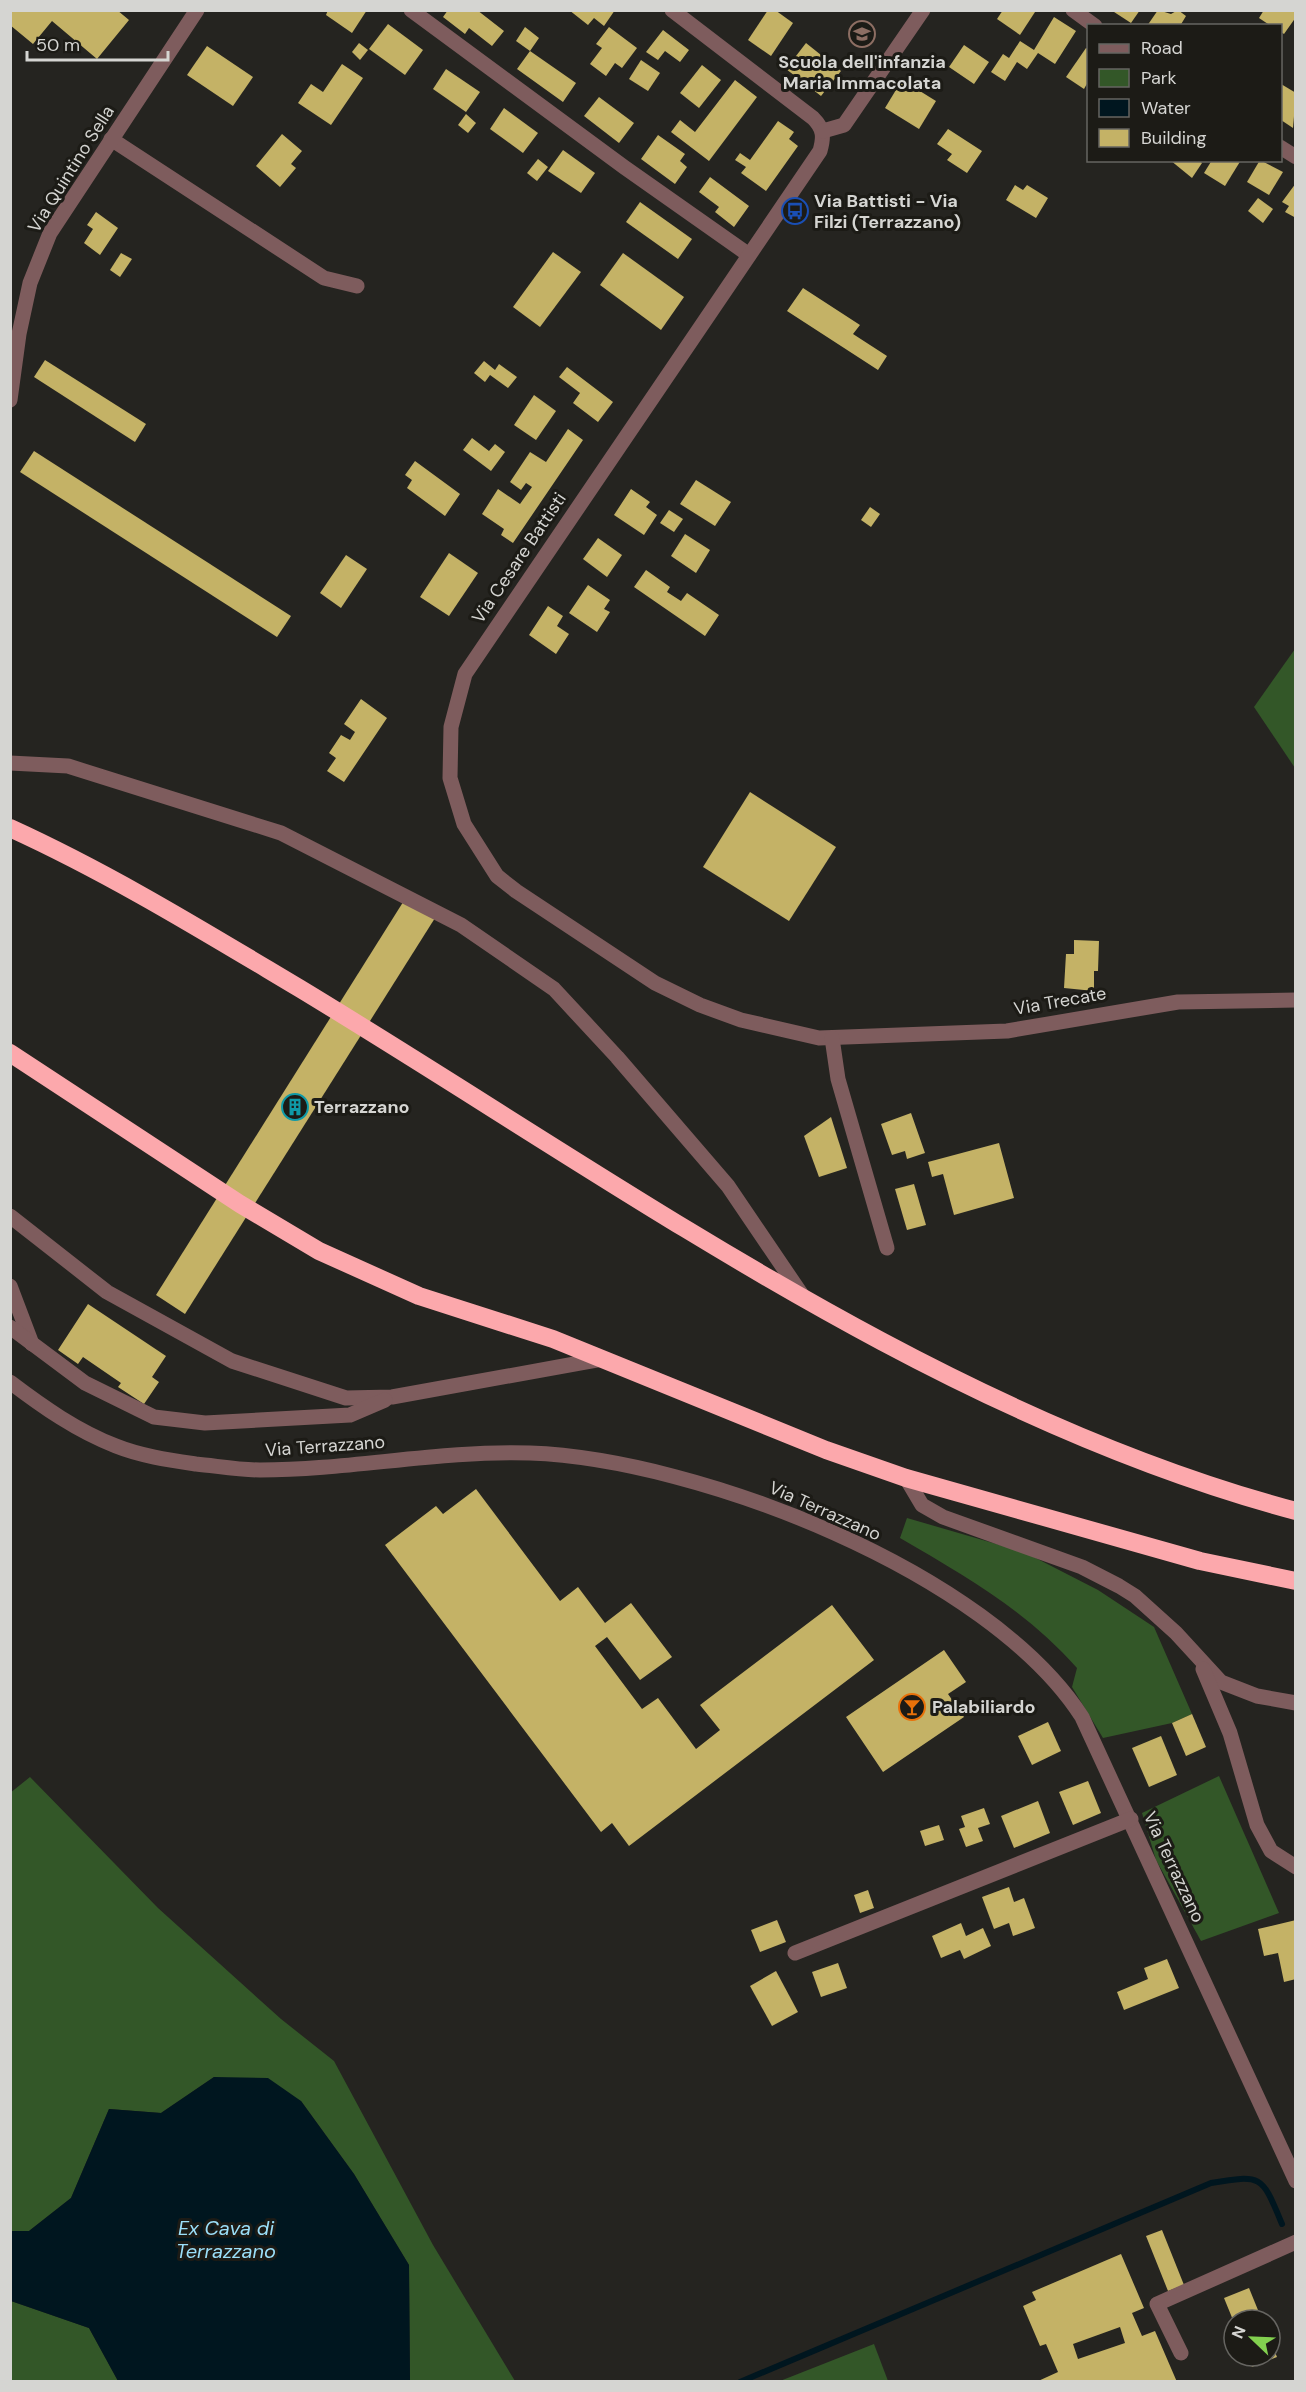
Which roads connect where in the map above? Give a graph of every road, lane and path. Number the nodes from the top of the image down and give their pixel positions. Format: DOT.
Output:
graph roads {
  1 [pos="197,10"];
  2 [pos="411,10"];
  3 [pos="672,10"];
  4 [pos="923,10"];
  5 [pos="1073,10"];
  6 [pos="1092,24"];
  7 [pos="823,131"];
  8 [pos="111,139"];
  9 [pos="1282,148"];
  10 [pos="1296,157"];
  11 [pos="749,255"];
  12 [pos="357,286"];
  13 [pos="10,399"];
  14 [pos="10,763"];
  15 [pos="10,828"];
  16 [pos="1296,1000"];
  17 [pos="832,1038"];
  18 [pos="10,1053"];
  19 [pos="10,1216"];
  20 [pos="887,1248"];
  21 [pos="10,1286"];
  22 [pos="806,1301"];
  23 [pos="10,1327"];
  24 [pos="32,1344"];
  25 [pos="603,1359"];
  26 [pos="10,1382"];
  27 [pos="392,1397"];
  28 [pos="906,1478"];
  29 [pos="1296,1511"];
  30 [pos="1296,1581"];
  31 [pos="1200,1661"];
  32 [pos="1296,1703"];
  33 [pos="1131,1819"];
  34 [pos="1296,1868"];
  35 [pos="795,1953"];
  36 [pos="1294,2176"];
  37 [pos="1296,2242"];
  38 [pos="1181,2353"];
  1 -- 8 [label="street, Via Quintino Sella"];
  2 -- 11 [label="street"];
  3 -- 7 [label="street"];
  4 -- 7 [label="street"];
  5 -- 6 [label="street"];
  7 -- 11 [label="street, Via Cesare Battisti"];
  8 -- 12 [label="street"];
  8 -- 13 [label="street, Via Quintino Sella"];
  9 -- 10 [label="street"];
  11 -- 17 [label="street, Via Cesare Battisti"];
  14 -- 22 [label="street"];
  15 -- 22 [label="highway"];
  16 -- 17 [label="street, Via Trecate"];
  17 -- 20 [label="street"];
  18 -- 25 [label="highway"];
  19 -- 27 [label="street"];
  21 -- 24 [label="street"];
  22 -- 29 [label="highway"];
  23 -- 24 [label="street"];
  24 -- 27 [label="street"];
  25 -- 27 [label="street"];
  25 -- 28 [label="highway"];
  26 -- 33 [label="street, Via Terrazzano"];
  28 -- 30 [label="highway"];
  28 -- 31 [label="street"];
  31 -- 32 [label="street"];
  31 -- 34 [label="street"];
  33 -- 35 [label="street"];
  33 -- 36 [label="street, Via Terrazzano"];
  37 -- 38 [label="street"];
}
